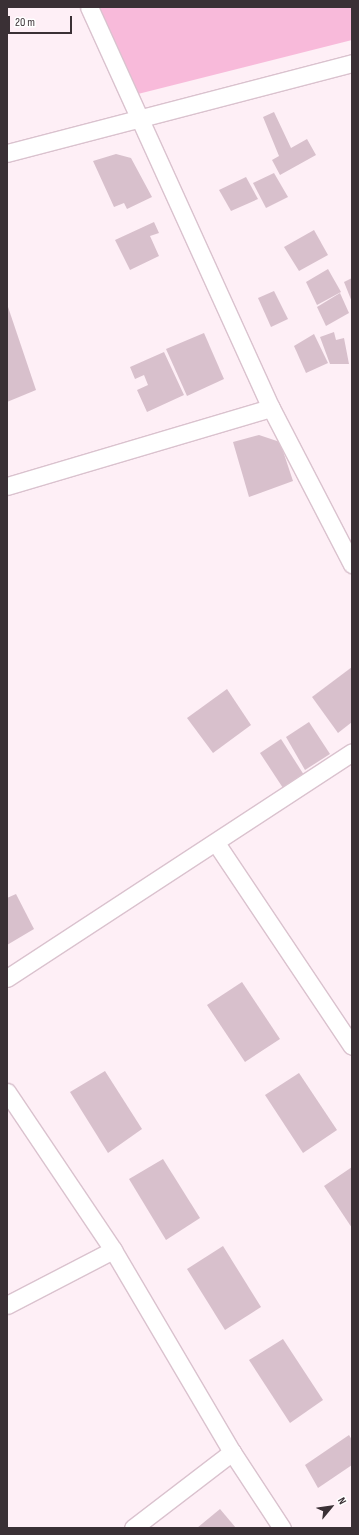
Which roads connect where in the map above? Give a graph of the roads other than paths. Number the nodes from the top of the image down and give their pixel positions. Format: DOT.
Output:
graph roads {
  1 [pos="89,7"];
  2 [pos="352,63"];
  3 [pos="140,119"];
  4 [pos="7,153"];
  5 [pos="271,408"];
  6 [pos="7,486"];
  7 [pos="352,564"];
  8 [pos="352,752"];
  9 [pos="216,843"];
  10 [pos="7,978"];
  11 [pos="352,1046"];
  12 [pos="7,1092"];
  13 [pos="113,1250"];
  14 [pos="7,1305"];
  15 [pos="232,1452"];
  16 [pos="133,1528"];
  17 [pos="282,1528"];
  1 -- 3 [label="street"];
  2 -- 3 [label="street"];
  3 -- 4 [label="street"];
  3 -- 5 [label="street"];
  5 -- 6 [label="street"];
  5 -- 7 [label="street"];
  8 -- 9 [label="street"];
  9 -- 10 [label="street"];
  9 -- 11 [label="street"];
  12 -- 13 [label="street"];
  13 -- 14 [label="street"];
  13 -- 15 [label="street"];
  15 -- 16 [label="street"];
  15 -- 17 [label="street"];
}
